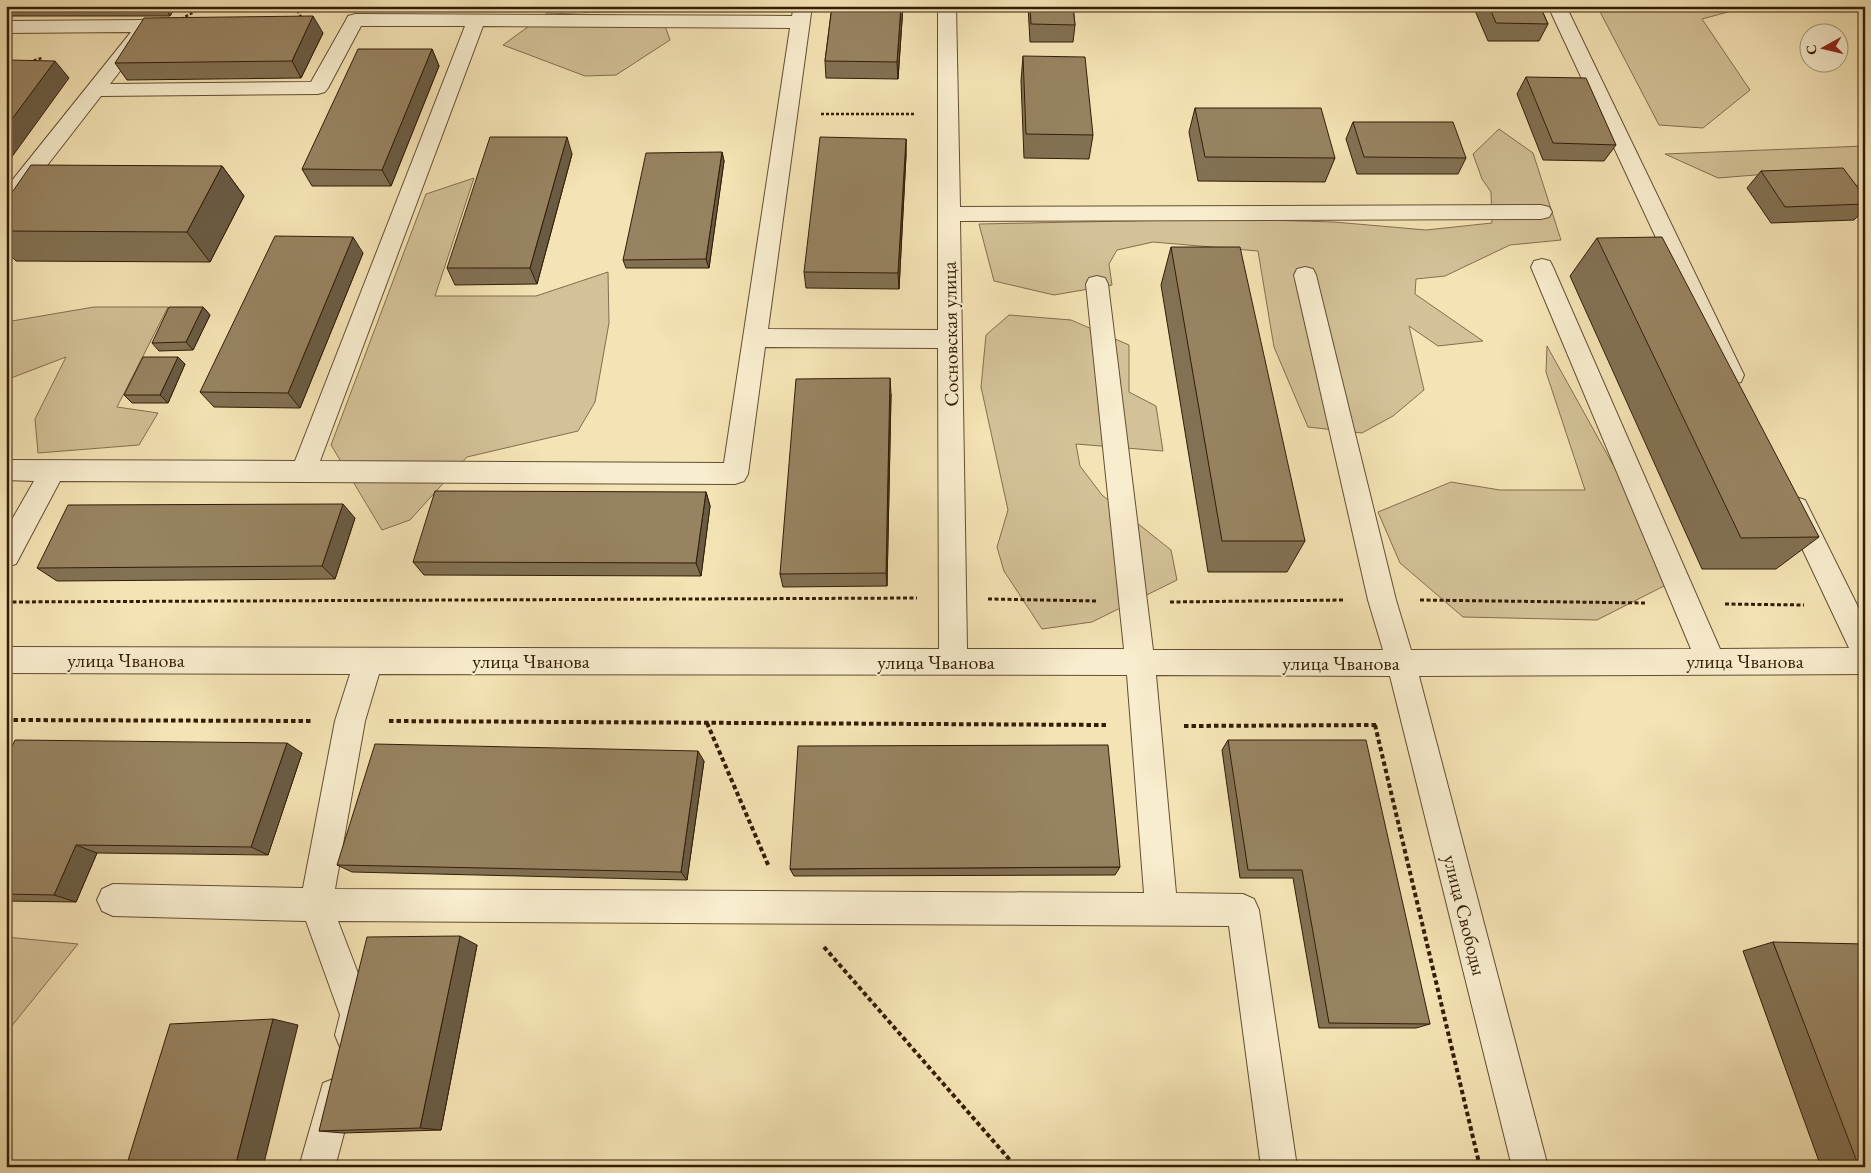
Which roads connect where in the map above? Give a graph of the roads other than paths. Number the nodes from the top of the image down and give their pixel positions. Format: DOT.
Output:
graph roads {
  1 [pos="947,6"];
  2 [pos="1557,6"];
  3 [pos="557,14"];
  4 [pos="802,14"];
  5 [pos="476,21"];
  6 [pos="6,27"];
  7 [pos="95,90"];
  8 [pos="6,203"];
  9 [pos="1541,212"];
  10 [pos="949,214"];
  11 [pos="1542,267"];
  12 [pos="1305,275"];
  13 [pos="1097,284"];
  14 [pos="755,338"];
  15 [pos="950,339"];
  16 [pos="1740,391"];
  17 [pos="6,470"];
  18 [pos="53,470"];
  19 [pos="304,471"];
  20 [pos="1787,489"];
  21 [pos="6,556"];
  22 [pos="1865,651"];
  23 [pos="6,660"];
  24 [pos="369,660"];
  25 [pos="1865,661"];
  26 [pos="953,662"];
  27 [pos="1140,662"];
  28 [pos="1711,662"];
  29 [pos="1401,663"];
  30 [pos="113,900"];
  31 [pos="316,905"];
  32 [pos="1162,908"];
  33 [pos="317,1167"];
  34 [pos="1279,1167"];
  35 [pos="1530,1167"];
  1 -- 10 [label="street, Сосновская улица"];
  2 -- 16 [label="street"];
  3 -- 4 [label="street"];
  3 -- 5 [label="street"];
  4 -- 14 [label="street"];
  5 -- 7 [label="street"];
  5 -- 19 [label="street"];
  6 -- 7 [label="street"];
  7 -- 8 [label="street"];
  9 -- 10 [label="street"];
  10 -- 15 [label="street, Сосновская улица"];
  11 -- 28 [label="street"];
  12 -- 29 [label="street, улица Свободы"];
  13 -- 27 [label="street"];
  14 -- 15 [label="street"];
  14 -- 19 [label="street"];
  15 -- 26 [label="street, Сосновская улица"];
  17 -- 18 [label="street"];
  18 -- 19 [label="street"];
  18 -- 21 [label="street"];
  20 -- 22 [label="street"];
  23 -- 24 [label="street, улица Чванова"];
  24 -- 26 [label="street, улица Чванова"];
  24 -- 31 [label="street"];
  25 -- 28 [label="street, улица Чванова"];
  26 -- 27 [label="street, улица Чванова"];
  27 -- 29 [label="street, улица Чванова"];
  27 -- 32 [label="street"];
  28 -- 29 [label="street, улица Чванова"];
  29 -- 35 [label="street, улица Свободы"];
  30 -- 31 [label="street"];
  31 -- 32 [label="street"];
  31 -- 33 [label="street"];
  32 -- 34 [label="street"];
}
